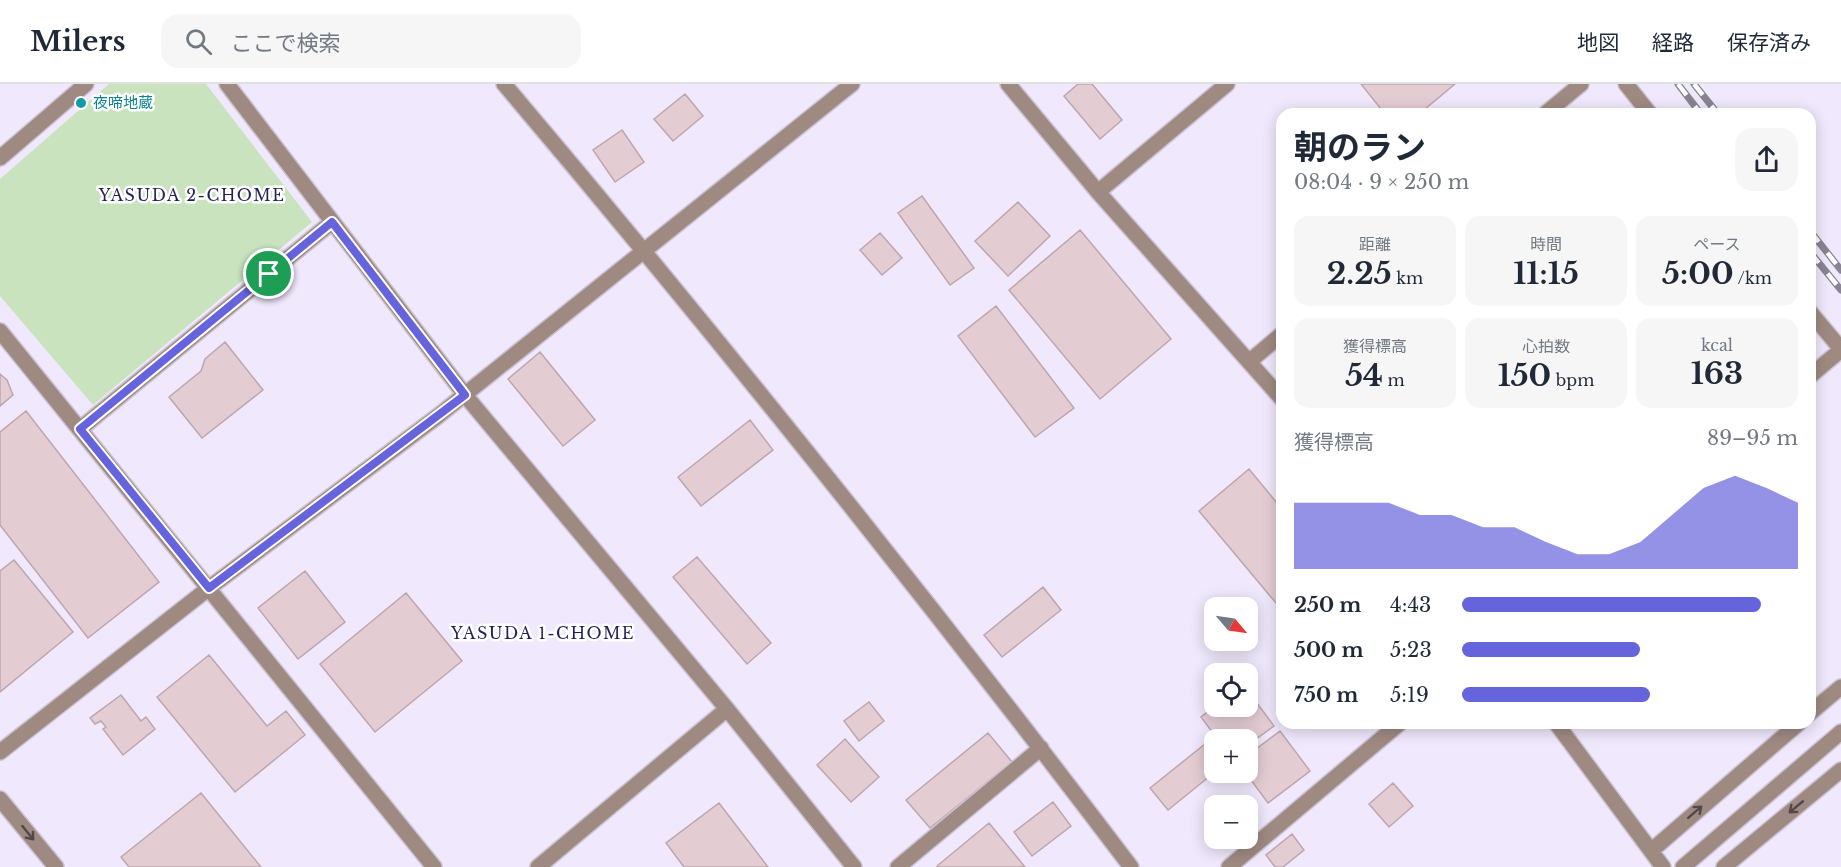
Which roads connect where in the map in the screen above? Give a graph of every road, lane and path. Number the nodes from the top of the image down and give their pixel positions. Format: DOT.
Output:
graph roads {
  1 [pos="86,84"];
  2 [pos="227,84"];
  3 [pos="504,84"];
  4 [pos="852,84"];
  5 [pos="1008,84"];
  6 [pos="1227,84"];
  7 [pos="1581,84"];
  8 [pos="1626,84"];
  9 [pos="1552,108"];
  10 [pos="1645,108"];
  11 [pos="0,158"];
  12 [pos="1098,192"];
  13 [pos="332,222"];
  14 [pos="644,249"];
  15 [pos="1816,319"];
  16 [pos="0,331"];
  17 [pos="1276,339"];
  18 [pos="1841,350"];
  19 [pos="1250,361"];
  20 [pos="1816,371"];
  21 [pos="1276,392"];
  22 [pos="465,395"];
  23 [pos="80,429"];
  24 [pos="209,588"];
  25 [pos="1841,687"];
  26 [pos="1816,708"];
  27 [pos="727,709"];
  28 [pos="1393,729"];
  29 [pos="1560,729"];
  30 [pos="1792,729"];
  31 [pos="1841,732"];
  32 [pos="1041,748"];
  33 [pos="0,752"];
  34 [pos="1841,770"];
  35 [pos="0,799"];
  36 [pos="1651,851"];
  37 [pos="56,867"];
  38 [pos="434,867"];
  39 [pos="538,867"];
  40 [pos="854,867"];
  41 [pos="898,867"];
  42 [pos="1131,867"];
  43 [pos="1229,867"];
  44 [pos="1663,867"];
  45 [pos="1683,867"];
  46 [pos="1724,867"];
  1 -- 11 [label="street"];
  2 -- 13 [label="street"];
  3 -- 14 [label="street"];
  4 -- 14 [label="street"];
  5 -- 12 [label="street"];
  6 -- 12 [label="street"];
  7 -- 9 [label="street"];
  8 -- 10 [label="street"];
  12 -- 19 [label="street"];
  13 -- 22 [label="street"];
  13 -- 23 [label="street"];
  14 -- 22 [label="street"];
  14 -- 32 [label="street"];
  15 -- 18 [label="street"];
  16 -- 23 [label="street"];
  17 -- 19 [label="street"];
  18 -- 20 [label="street"];
  19 -- 21 [label="street"];
  22 -- 24 [label="street"];
  22 -- 27 [label="street"];
  23 -- 24 [label="street"];
  24 -- 33 [label="street"];
  24 -- 38 [label="street"];
  25 -- 26 [label="street"];
  27 -- 39 [label="street"];
  27 -- 40 [label="street"];
  28 -- 43 [label="street"];
  29 -- 36 [label="street"];
  36 -- 30 [label="street, one-way"];
  31 -- 45 [label="street"];
  32 -- 41 [label="street"];
  32 -- 42 [label="street"];
  34 -- 46 [label="street, one-way"];
  35 -- 37 [label="street, one-way"];
  36 -- 44 [label="street"];
}
